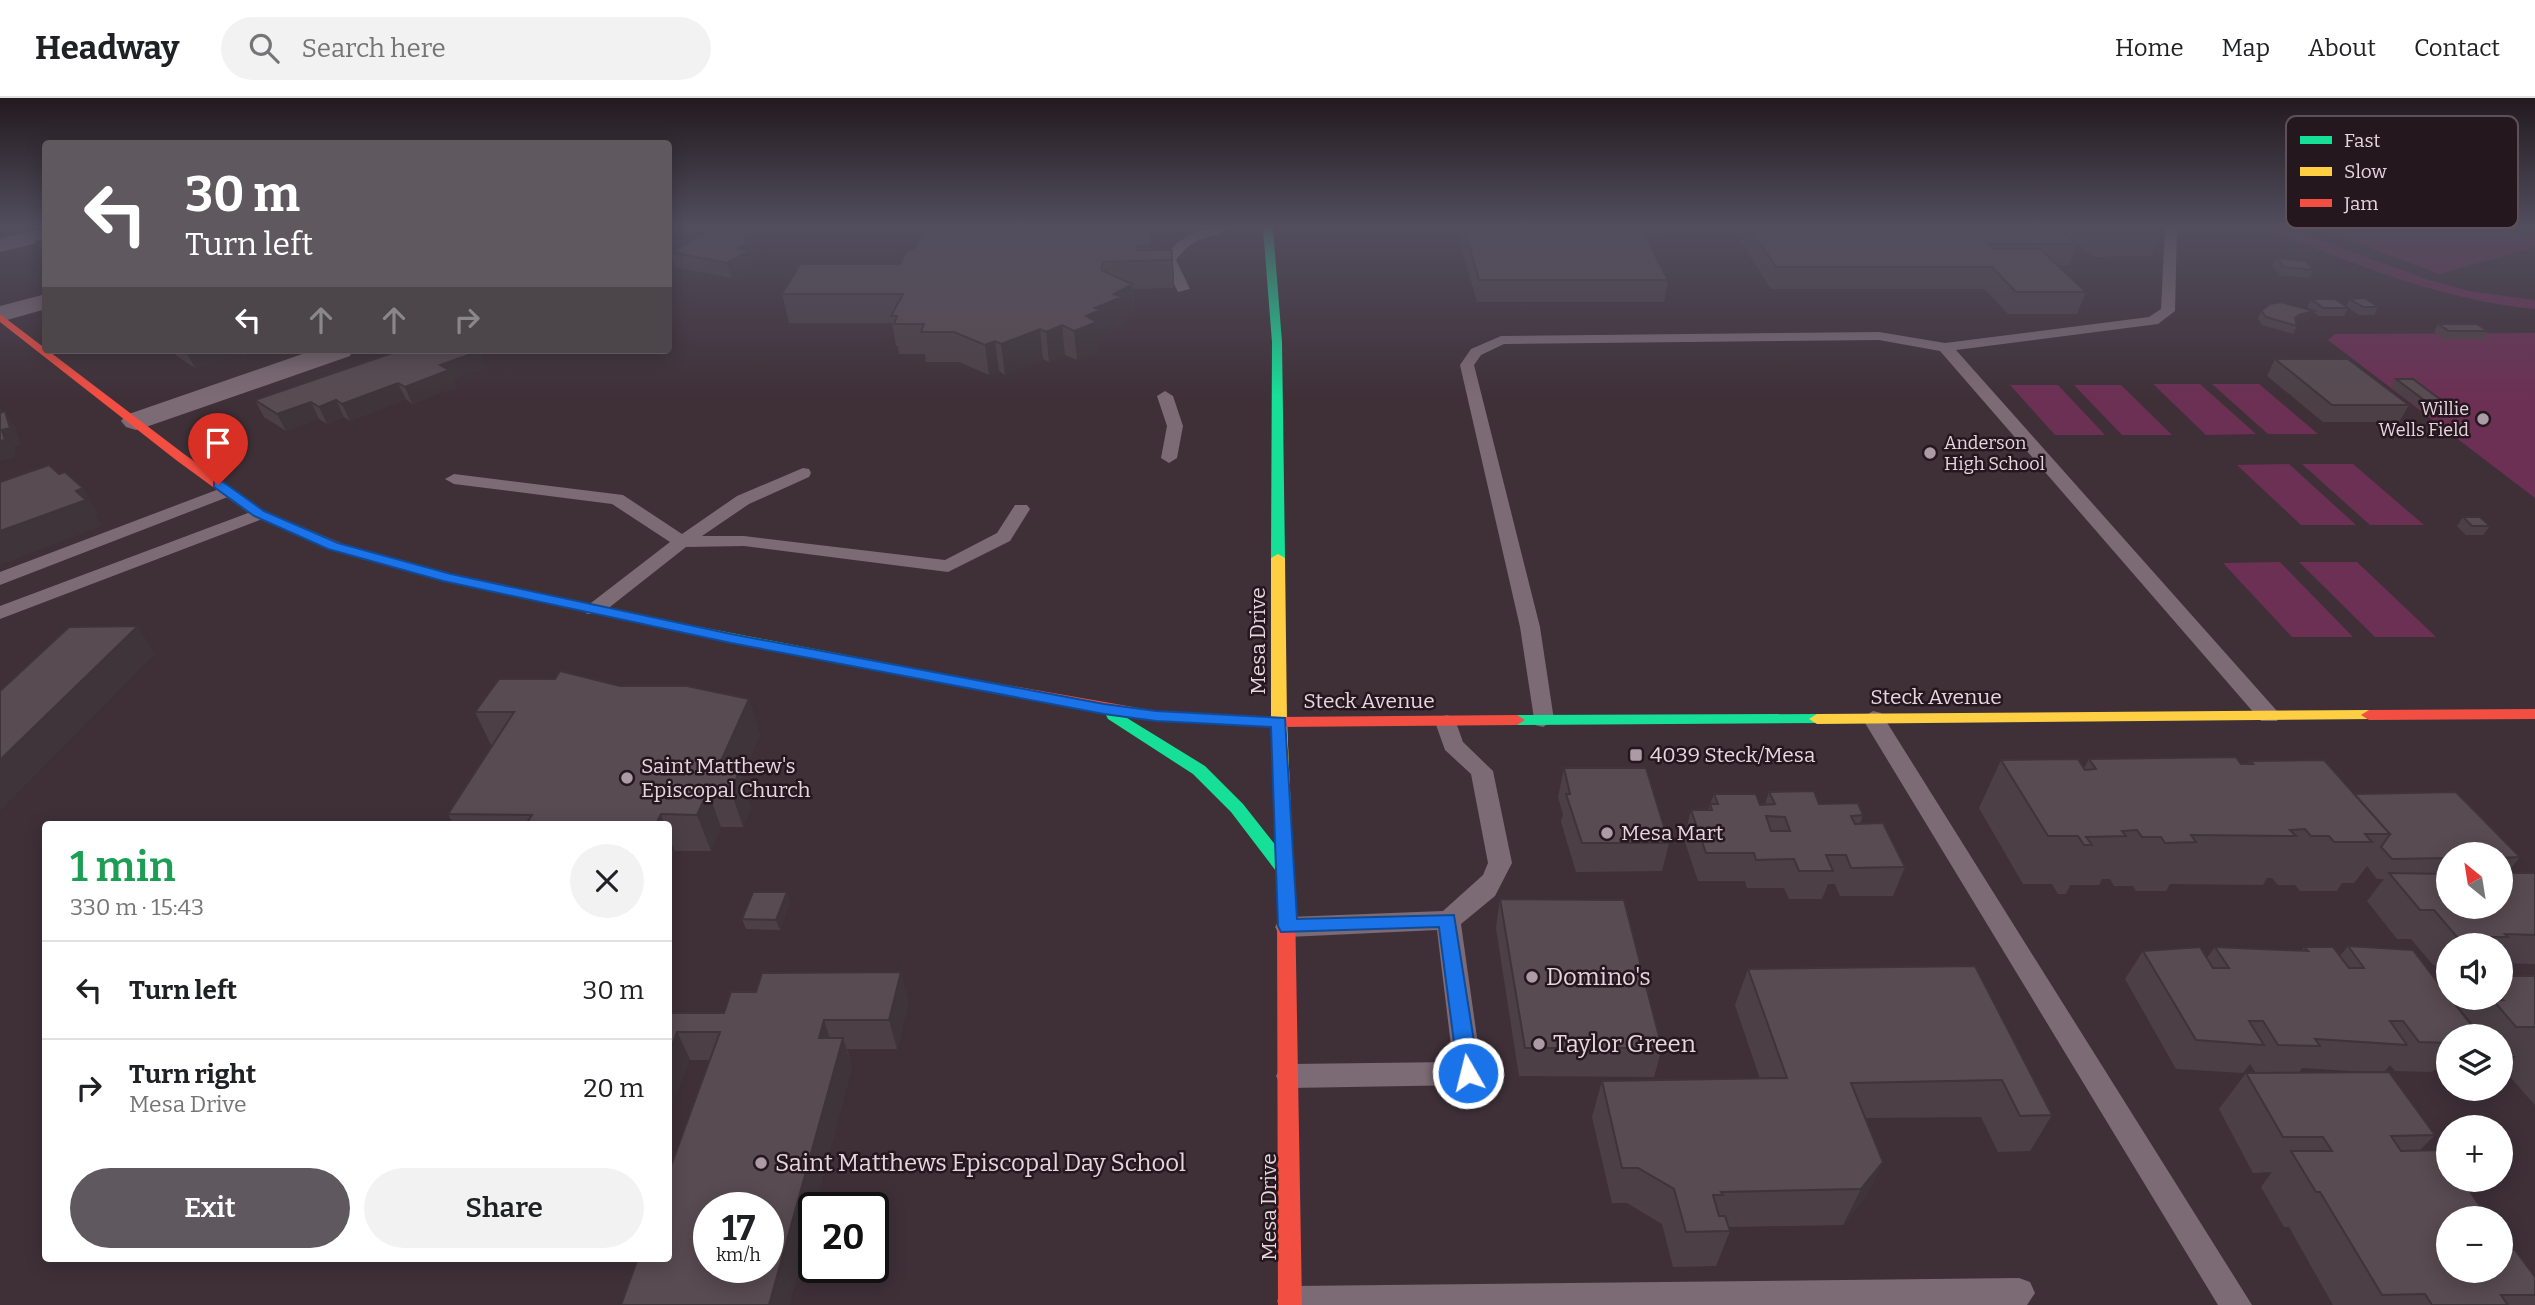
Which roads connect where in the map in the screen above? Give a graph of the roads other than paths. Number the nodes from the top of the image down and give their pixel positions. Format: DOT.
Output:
graph roads {
  1 [pos="1181,284"];
  2 [pos="1272,284"];
  3 [pos="2169,284"];
  4 [pos="1183,289"];
  5 [pos="42,302"];
  6 [pos="0,316"];
  7 [pos="1945,347"];
  8 [pos="42,348"];
  9 [pos="49,354"];
  10 [pos="329,354"];
  11 [pos="1165,396"];
  12 [pos="136,421"];
  13 [pos="1169,458"];
  14 [pos="803,473"];
  15 [pos="454,479"];
  16 [pos="227,491"];
  17 [pos="1021,509"];
  18 [pos="259,514"];
  19 [pos="682,542"];
  20 [pos="0,579"];
  21 [pos="594,610"];
  22 [pos="0,613"];
  23 [pos="1104,709"];
  24 [pos="2535,714"];
  25 [pos="2269,716"];
  26 [pos="1873,718"];
  27 [pos="1543,720"];
  28 [pos="1279,722"];
  29 [pos="1447,722"];
  30 [pos="1285,870"];
  31 [pos="1448,920"];
  32 [pos="1288,926"];
  33 [pos="1290,1076"];
  34 [pos="2019,1293"];
  35 [pos="1290,1303"];
  36 [pos="2236,1305"];
  1 -- 4 [label="lane"];
  2 -- 28 [label="street, Mesa Drive"];
  3 -- 7 [label="lane"];
  5 -- 6 [label="street"];
  6 -- 8 [label="street, Steck Avenue"];
  7 -- 25 [label="lane"];
  7 -- 27 [label="lane"];
  9 -- 12 [label="street, Steck Avenue"];
  10 -- 12 [label="street"];
  11 -- 13 [label="lane"];
  12 -- 16 [label="street, Steck Avenue"];
  14 -- 19 [label="lane"];
  15 -- 19 [label="lane"];
  16 -- 18 [label="street, Steck Avenue"];
  16 -- 20 [label="lane"];
  17 -- 19 [label="lane"];
  18 -- 21 [label="street, Steck Avenue"];
  18 -- 22 [label="lane"];
  19 -- 21 [label="lane"];
  21 -- 23 [label="street, Steck Avenue"];
  23 -- 28 [label="street, Steck Avenue"];
  23 -- 30 [label="street"];
  24 -- 25 [label="street, Steck Avenue"];
  25 -- 26 [label="street, Steck Avenue"];
  26 -- 27 [label="street, Steck Avenue"];
  26 -- 36 [label="lane"];
  27 -- 29 [label="street, Steck Avenue"];
  28 -- 29 [label="street, Steck Avenue"];
  28 -- 30 [label="street, Mesa Drive"];
  29 -- 31 [label="lane"];
  30 -- 32 [label="street, Mesa Drive"];
  31 -- 32 [label="lane"];
  31 -- 33 [label="lane"];
  32 -- 33 [label="street, Mesa Drive"];
  33 -- 35 [label="street, Mesa Drive"];
  34 -- 35 [label="lane"];
}
